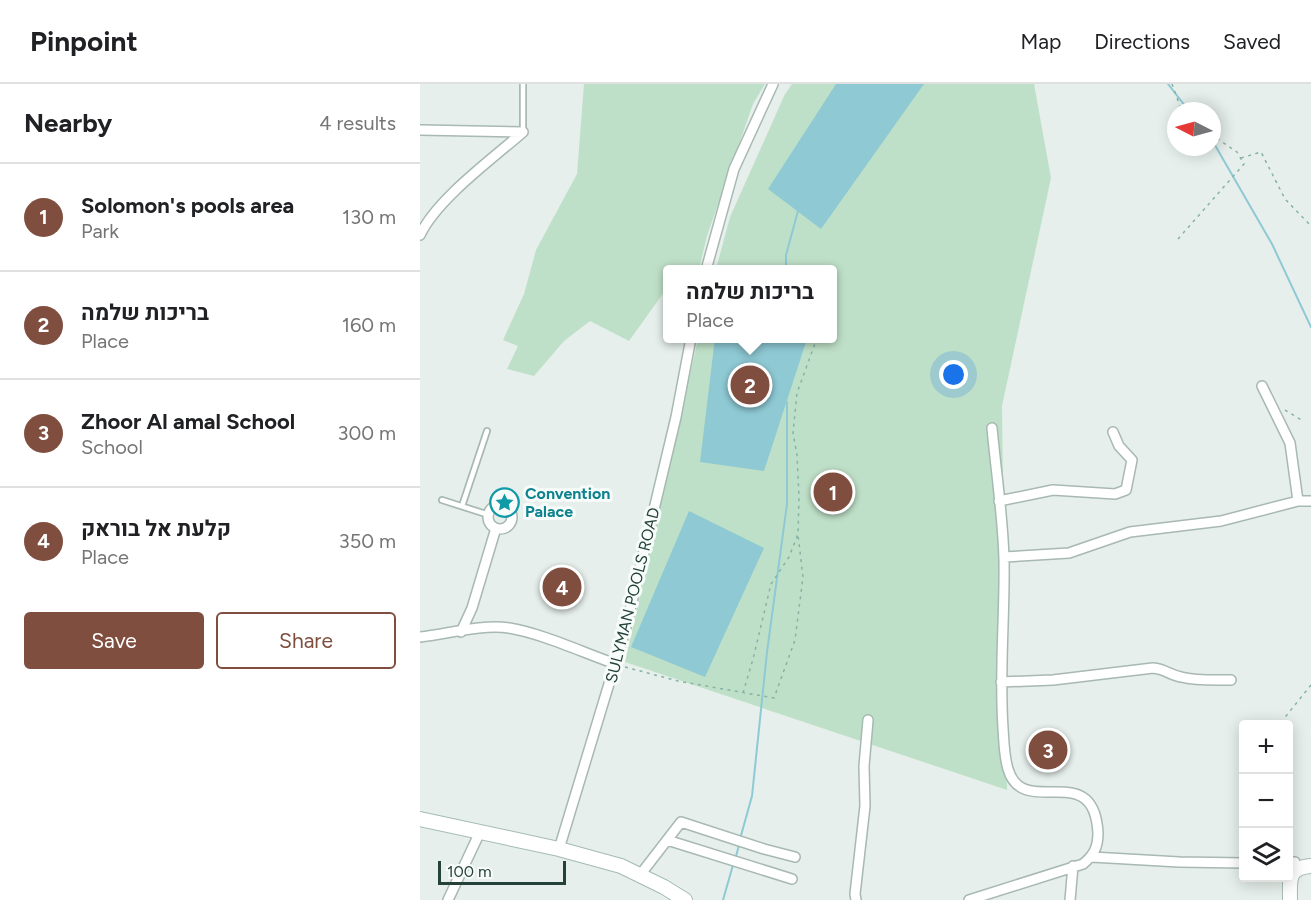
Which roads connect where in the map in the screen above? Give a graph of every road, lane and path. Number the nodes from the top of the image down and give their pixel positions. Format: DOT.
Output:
graph roads {
  1 [pos="523,84"];
  2 [pos="773,84"];
  3 [pos="1172,84"];
  4 [pos="1179,102"];
  5 [pos="420,130"];
  6 [pos="523,132"];
  7 [pos="1221,141"];
  8 [pos="1240,158"];
  9 [pos="1311,226"];
  10 [pos="420,235"];
  11 [pos="1178,239"];
  12 [pos="707,265"];
  13 [pos="690,343"];
  14 [pos="816,343"];
  15 [pos="1262,386"];
  16 [pos="1270,403"];
  17 [pos="1303,421"];
  18 [pos="993,428"];
  19 [pos="487,430"];
  20 [pos="1113,432"];
  21 [pos="442,500"];
  22 [pos="999,501"];
  23 [pos="1298,501"];
  24 [pos="1311,501"];
  25 [pos="462,506"];
  26 [pos="489,515"];
  27 [pos="496,528"];
  28 [pos="798,534"];
  29 [pos="1004,557"];
  30 [pos="461,632"];
  31 [pos="420,637"];
  32 [pos="615,664"];
  33 [pos="1231,680"];
  34 [pos="1001,682"];
  35 [pos="1311,685"];
  36 [pos="743,693"];
  37 [pos="868,720"];
  38 [pos="1286,720"];
  39 [pos="420,819"];
  40 [pos="480,832"];
  41 [pos="668,840"];
  42 [pos="559,849"];
  43 [pos="1092,857"];
  44 [pos="1311,860"];
  45 [pos="1239,863"];
  46 [pos="1293,863"];
  47 [pos="1073,866"];
  48 [pos="1311,866"];
  49 [pos="640,875"];
  50 [pos="778,875"];
  51 [pos="792,879"];
  52 [pos="1284,882"];
  53 [pos="448,900"];
  54 [pos="685,900"];
  55 [pos="856,900"];
  56 [pos="969,900"];
  57 [pos="1070,900"];
  58 [pos="1284,900"];
  59 [pos="1290,900"];
  1 -- 6 [label="lane"];
  2 -- 12 [label="street"];
  3 -- 4 [label="path"];
  5 -- 6 [label="street"];
  6 -- 10 [label="street"];
  7 -- 8 [label="path"];
  8 -- 9 [label="path"];
  8 -- 11 [label="path"];
  13 -- 32 [label="street, SULYMAN POOLS ROAD"];
  14 -- 28 [label="path"];
  15 -- 16 [label="street"];
  16 -- 17 [label="path"];
  16 -- 23 [label="street"];
  18 -- 22 [label="street"];
  19 -- 25 [label="lane"];
  20 -- 22 [label="street"];
  21 -- 25 [label="lane"];
  22 -- 29 [label="street"];
  23 -- 24 [label="street"];
  23 -- 29 [label="street"];
  25 -- 26 [label="lane"];
  26 -- 27 [label="street"];
  26 -- 27 [label="street"];
  27 -- 30 [label="street"];
  28 -- 36 [label="path"];
  28 -- 36 [label="path"];
  29 -- 34 [label="street"];
  30 -- 31 [label="street"];
  30 -- 32 [label="street"];
  32 -- 36 [label="path"];
  32 -- 42 [label="street, SULYMAN POOLS ROAD"];
  33 -- 34 [label="street"];
  34 -- 43 [label="street"];
  35 -- 38 [label="path"];
  37 -- 55 [label="street"];
  39 -- 40 [label="main road"];
  40 -- 42 [label="main road"];
  40 -- 53 [label="street"];
  41 -- 49 [label="street"];
  41 -- 50 [label="street"];
  41 -- 50 [label="street"];
  42 -- 49 [label="main road"];
  43 -- 45 [label="street"];
  43 -- 47 [label="street"];
  44 -- 46 [label="main road"];
  47 -- 56 [label="street"];
  47 -- 57 [label="street"];
  48 -- 59 [label="main road"];
  49 -- 54 [label="main road"];
  50 -- 51 [label="street"];
  52 -- 58 [label="main road"];
}
